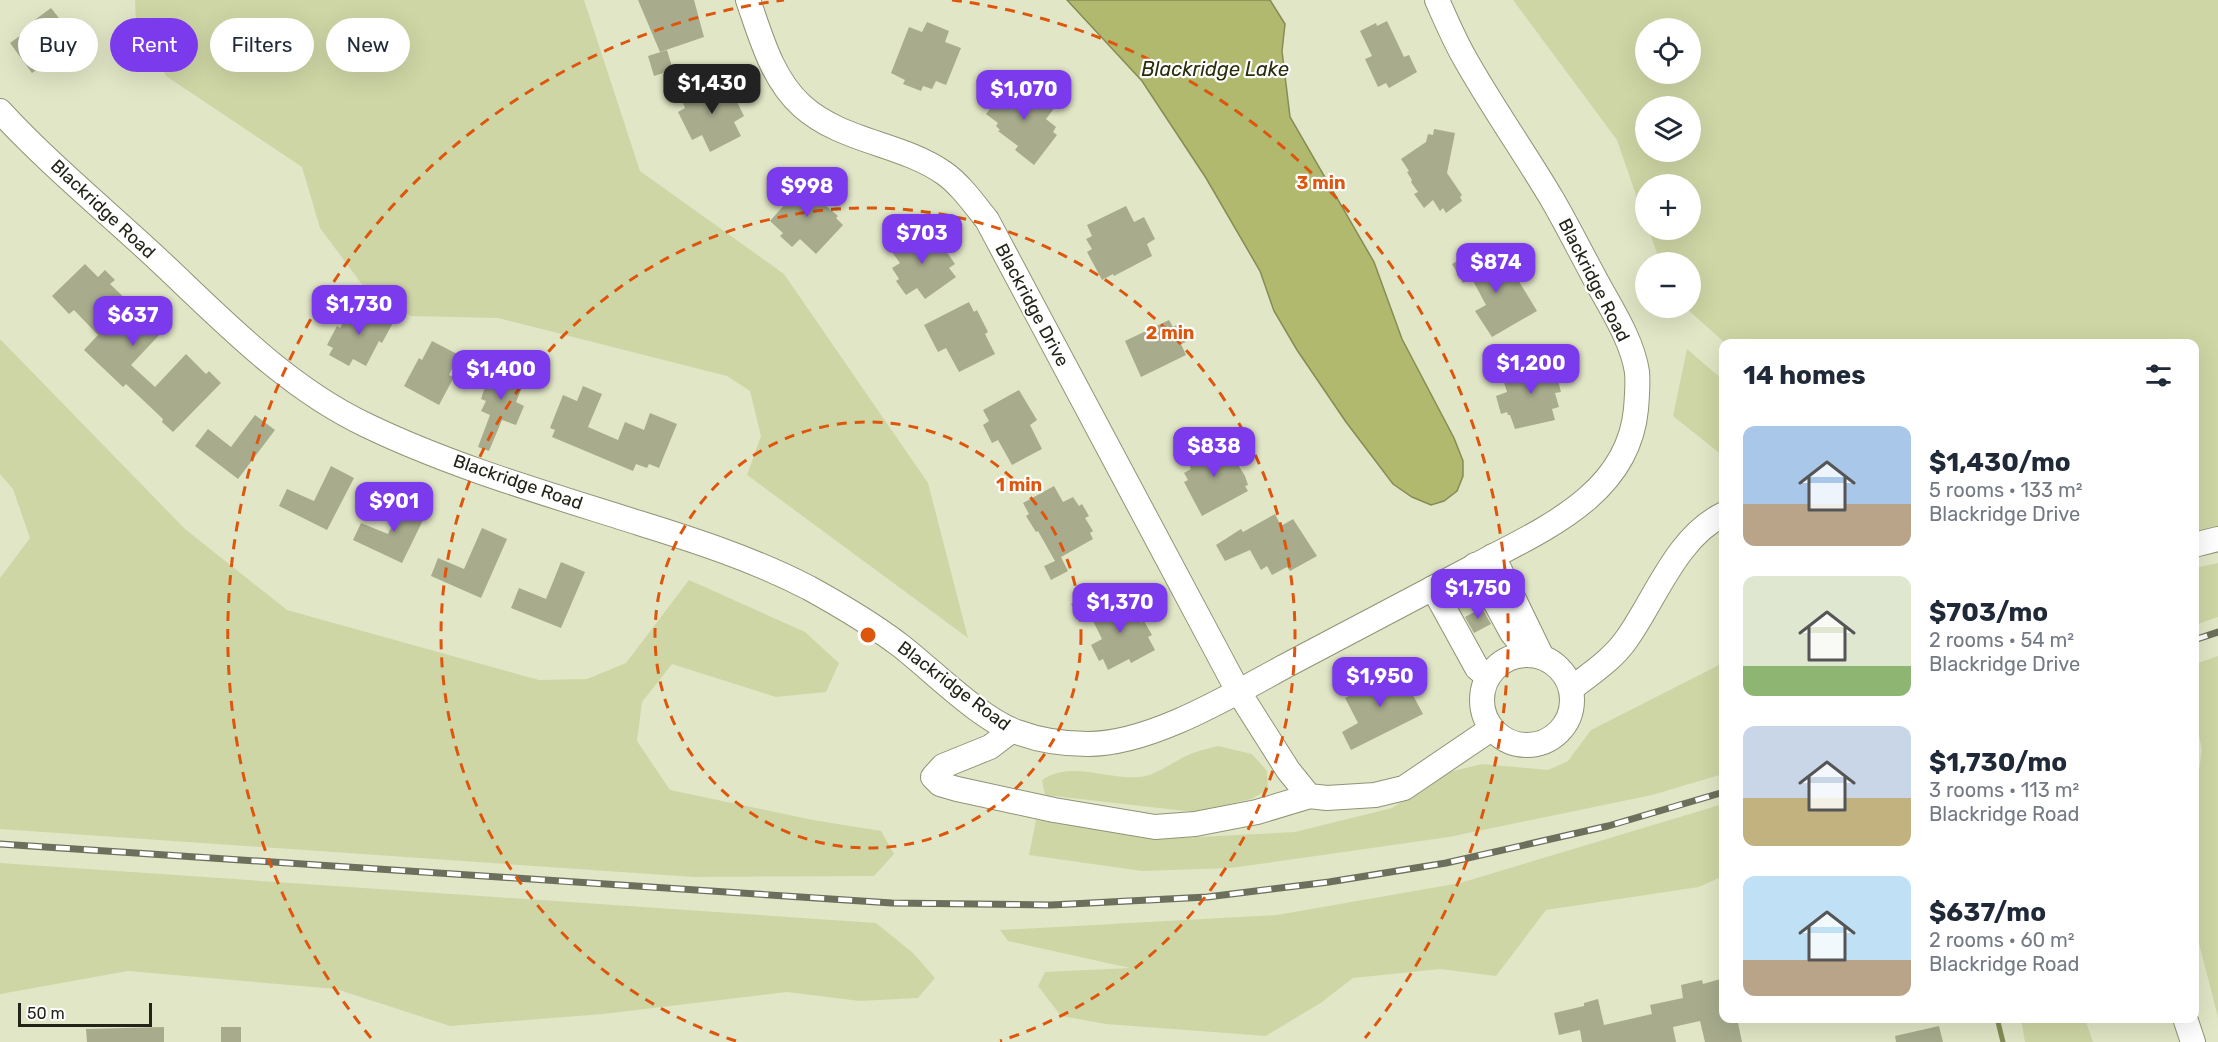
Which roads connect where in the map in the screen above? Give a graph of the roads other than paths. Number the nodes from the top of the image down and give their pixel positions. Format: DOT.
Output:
graph roads {
  1 [pos="748,0"];
  2 [pos="1437,0"];
  3 [pos="0,111"];
  4 [pos="1719,516"];
  5 [pos="2218,539"];
  6 [pos="2199,544"];
  7 [pos="1484,561"];
  8 [pos="1433,588"];
  9 [pos="1536,656"];
  10 [pos="1488,677"];
  11 [pos="1571,689"];
  12 [pos="1238,691"];
  13 [pos="1491,729"];
  14 [pos="1011,731"];
  15 [pos="1310,796"];
  16 [pos="2187,1023"];
  17 [pos="2193,1042"];
  1 -- 12 [label="street, Blackridge Drive"];
  2 -- 7 [label="street, Blackridge Road"];
  3 -- 14 [label="street, Blackridge Road"];
  4 -- 11 [label="street"];
  5 -- 6 [label="street"];
  7 -- 8 [label="street, Blackridge Road"];
  7 -- 9 [label="street"];
  8 -- 10 [label="street"];
  8 -- 12 [label="street, Blackridge Road"];
  9 -- 10 [label="street"];
  9 -- 11 [label="street"];
  10 -- 13 [label="street"];
  11 -- 13 [label="street"];
  12 -- 14 [label="street, Blackridge Road"];
  12 -- 15 [label="street, Blackridge Drive"];
  13 -- 15 [label="street"];
  14 -- 15 [label="street"];
  16 -- 17 [label="street"];
}
